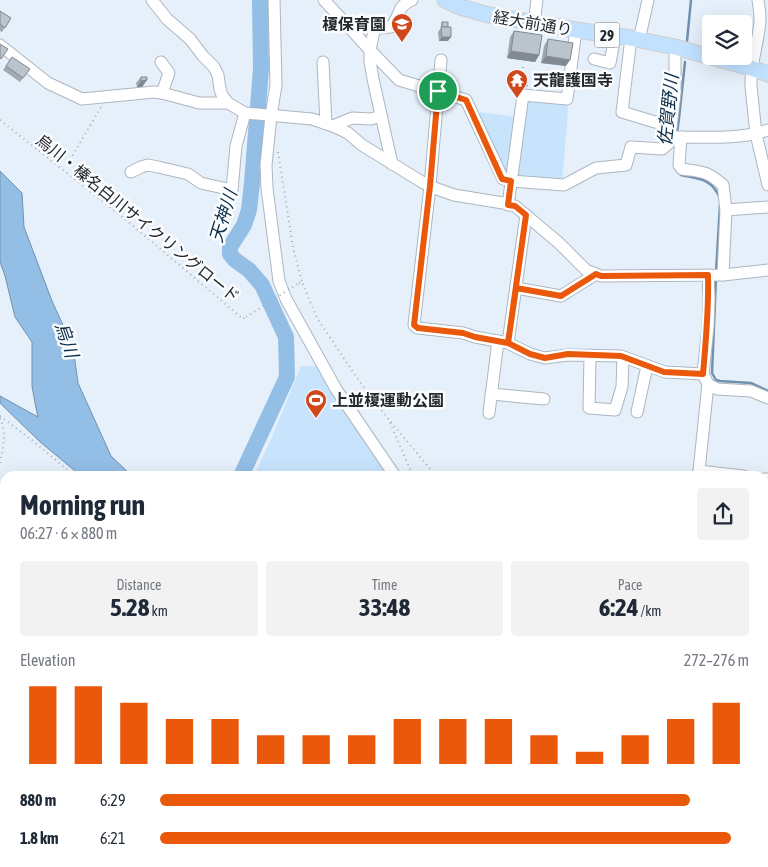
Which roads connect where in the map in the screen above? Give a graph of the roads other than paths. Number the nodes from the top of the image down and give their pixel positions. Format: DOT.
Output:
graph roads {
  1 [pos="152,0"];
  2 [pos="274,0"];
  3 [pos="324,0"];
  4 [pos="412,0"];
  5 [pos="445,0"];
  6 [pos="537,0"];
  7 [pos="648,0"];
  8 [pos="758,0"];
  9 [pos="461,4"];
  10 [pos="534,23"];
  11 [pos="576,30"];
  12 [pos="615,36"];
  13 [pos="635,39"];
  14 [pos="0,45"];
  15 [pos="675,47"];
  16 [pos="370,50"];
  17 [pos="594,59"];
  18 [pos="440,60"];
  19 [pos="161,62"];
  20 [pos="323,62"];
  21 [pos="752,68"];
  22 [pos="768,74"];
  23 [pos="438,91"];
  24 [pos="162,93"];
  25 [pos="228,103"];
  26 [pos="248,113"];
  27 [pos="267,115"];
  28 [pos="381,116"];
  29 [pos="330,125"];
  30 [pos="671,125"];
  31 [pos="768,130"];
  32 [pos="756,134"];
  33 [pos="675,137"];
  34 [pos="392,164"];
  35 [pos="132,172"];
  36 [pos="511,181"];
  37 [pos="768,185"];
  38 [pos="430,186"];
  39 [pos="508,205"];
  40 [pos="768,207"];
  41 [pos="726,210"];
  42 [pos="526,215"];
  43 [pos="768,270"];
  44 [pos="596,274"];
  45 [pos="716,275"];
  46 [pos="516,288"];
  47 [pos="503,342"];
  48 [pos="590,355"];
  49 [pos="623,357"];
  50 [pos="647,366"];
  51 [pos="705,379"];
  52 [pos="492,394"];
  53 [pos="768,398"];
  54 [pos="544,399"];
  55 [pos="637,412"];
  56 [pos="489,413"];
  57 [pos="392,471"];
  58 [pos="698,471"];
  1 -- 25 [label="street"];
  2 -- 27 [label="street"];
  3 -- 16 [label="street"];
  4 -- 16 [label="street"];
  5 -- 9 [label="main road, 経大前通り / 29"];
  6 -- 10 [label="street"];
  7 -- 13 [label="street"];
  8 -- 21 [label="street"];
  9 -- 10 [label="main road, 経大前通り / 29"];
  10 -- 11 [label="main road, 経大前通り / 29"];
  11 -- 12 [label="main road, 経大前通り / 29"];
  11 -- 36 [label="street"];
  12 -- 13 [label="main road, 経大前通り / 29"];
  12 -- 17 [label="street"];
  13 -- 15 [label="main road, 経大前通り / 29"];
  13 -- 30 [label="street"];
  14 -- 24 [label="street"];
  15 -- 21 [label="main road, 経大前通り / 29"];
  15 -- 30 [label="street"];
  16 -- 23 [label="street"];
  16 -- 28 [label="street"];
  18 -- 23 [label="street"];
  19 -- 24 [label="street"];
  20 -- 29 [label="street"];
  21 -- 22 [label="main road, 経大前通り / 29"];
  21 -- 32 [label="street"];
  23 -- 36 [label="street"];
  23 -- 38 [label="street"];
  24 -- 25 [label="street"];
  25 -- 26 [label="street"];
  26 -- 27 [label="street"];
  26 -- 35 [label="street"];
  27 -- 29 [label="street"];
  27 -- 57 [label="street"];
  28 -- 29 [label="street"];
  28 -- 34 [label="street"];
  29 -- 34 [label="street"];
  30 -- 33 [label="street"];
  31 -- 32 [label="street"];
  32 -- 33 [label="street"];
  32 -- 37 [label="street"];
  33 -- 36 [label="street"];
  33 -- 41 [label="street"];
  34 -- 38 [label="street"];
  36 -- 39 [label="street"];
  38 -- 39 [label="street"];
  38 -- 47 [label="street"];
  39 -- 42 [label="street"];
  40 -- 41 [label="street"];
  41 -- 45 [label="street"];
  42 -- 44 [label="street"];
  42 -- 46 [label="street"];
  43 -- 45 [label="street"];
  44 -- 45 [label="street"];
  44 -- 46 [label="street"];
  45 -- 51 [label="street"];
  46 -- 47 [label="street"];
  47 -- 48 [label="street"];
  47 -- 52 [label="street"];
  48 -- 49 [label="street"];
  48 -- 49 [label="street"];
  49 -- 50 [label="street"];
  50 -- 51 [label="street"];
  50 -- 55 [label="street"];
  51 -- 53 [label="street"];
  51 -- 58 [label="street"];
  52 -- 54 [label="street"];
  52 -- 56 [label="street"];
}
